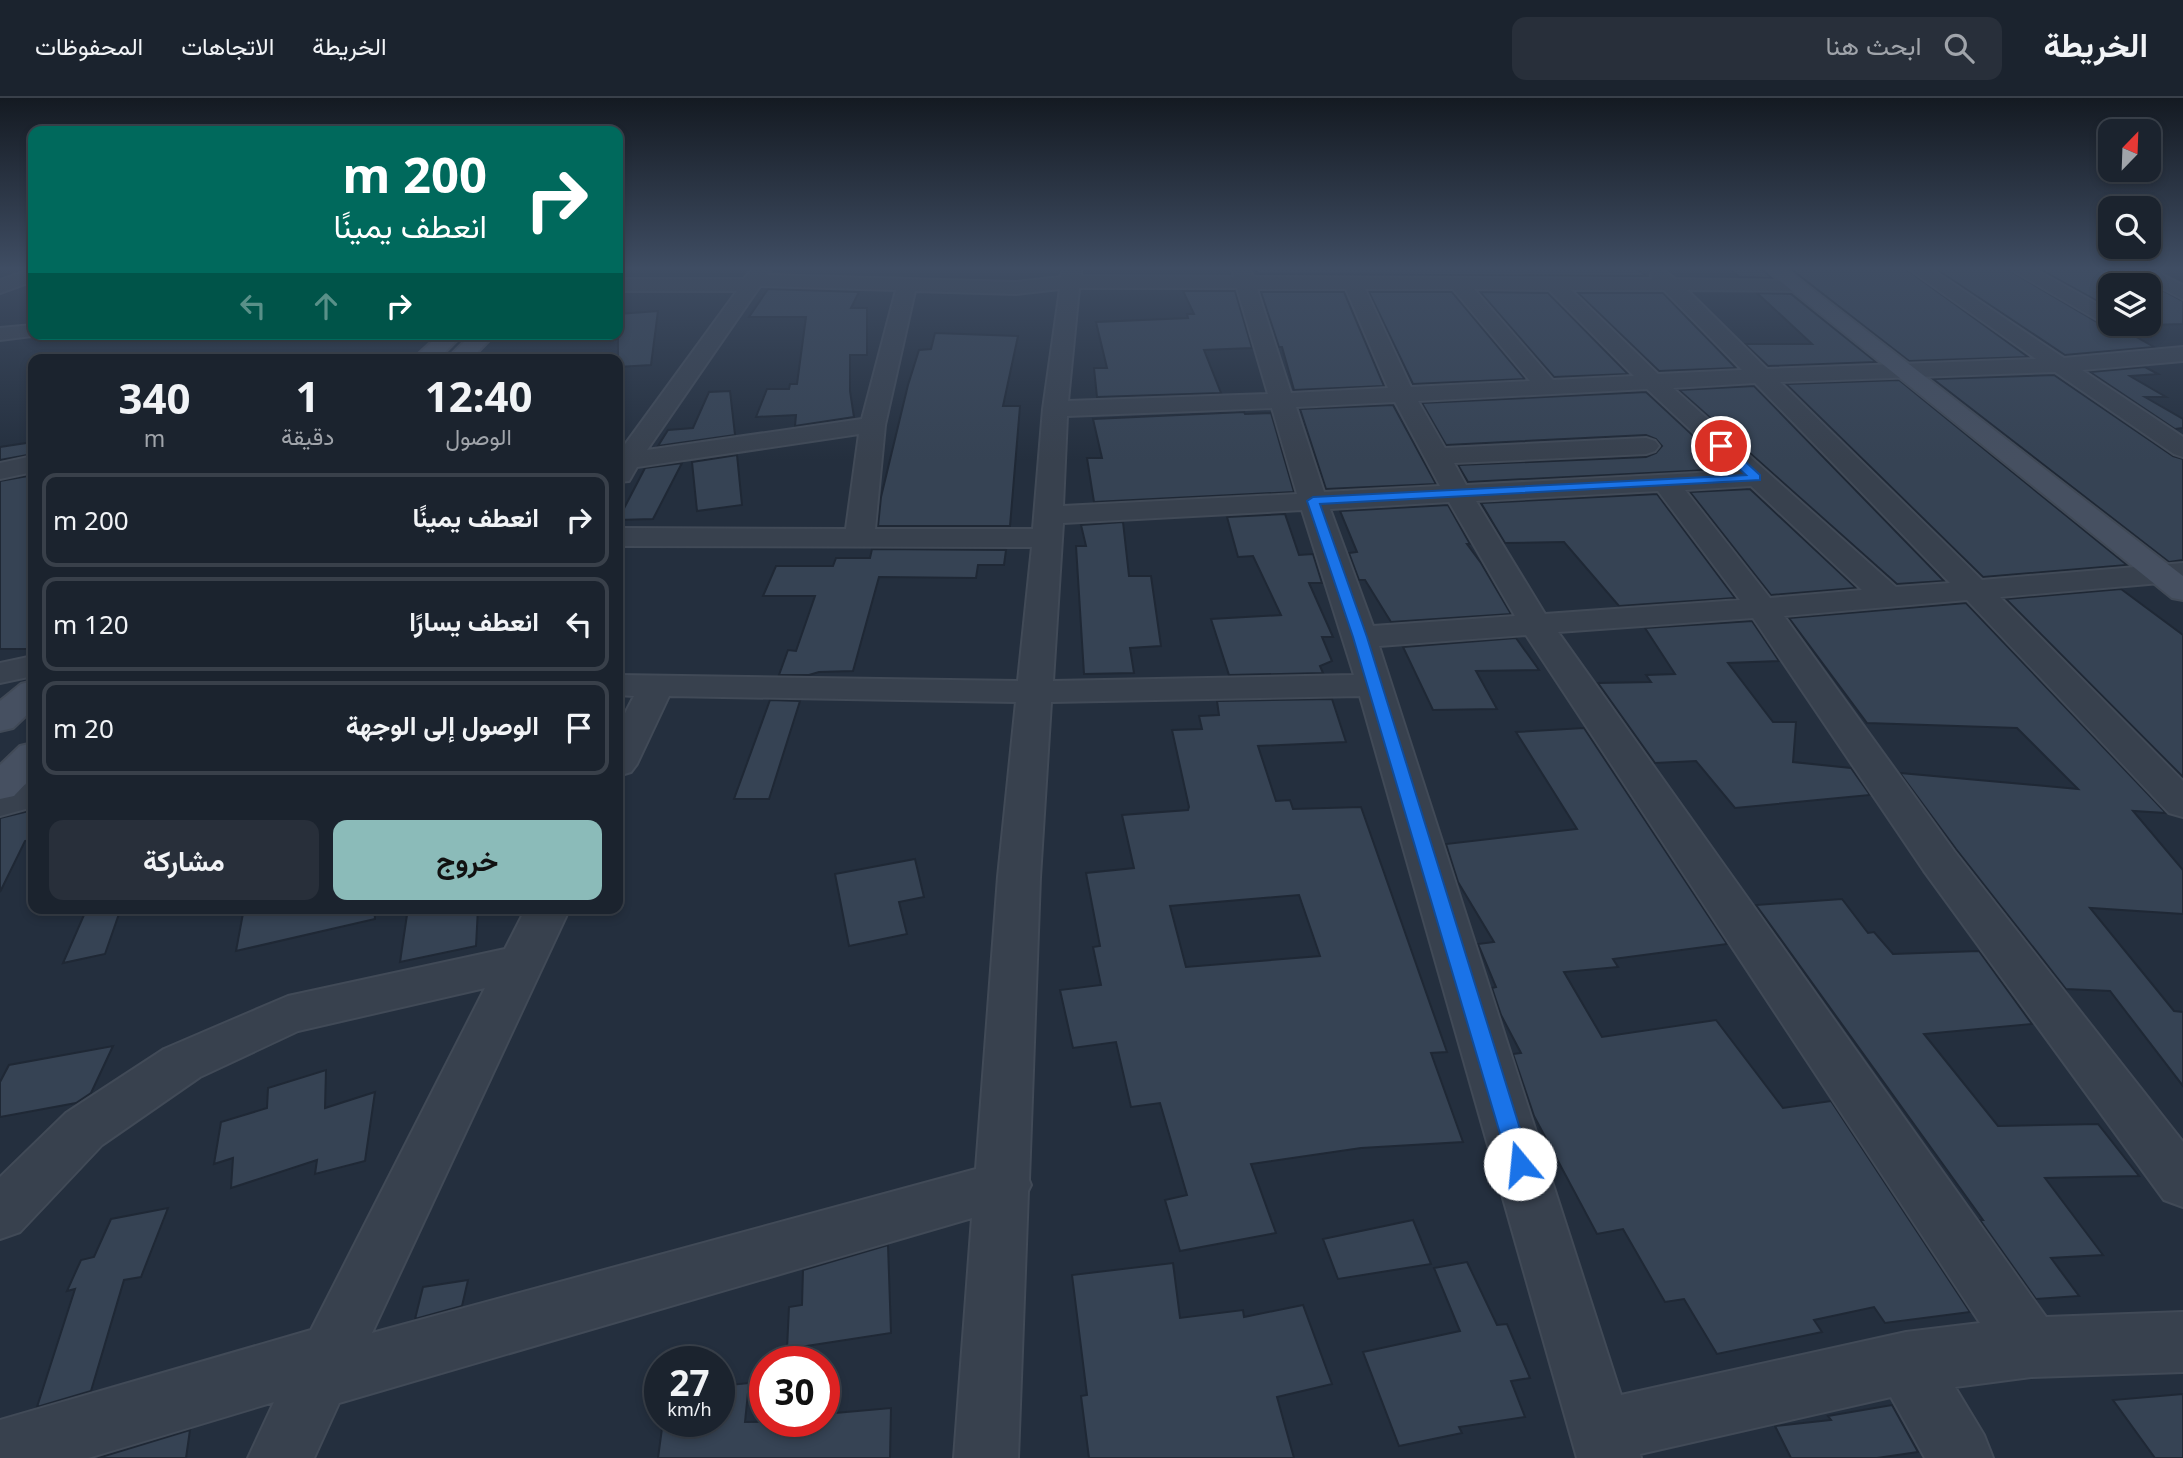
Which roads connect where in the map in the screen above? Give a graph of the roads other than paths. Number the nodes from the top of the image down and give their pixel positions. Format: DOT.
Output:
graph roads {
  1 [pos="717,332"];
  2 [pos="895,332"];
  3 [pos="1064,332"];
  4 [pos="1260,332"];
  5 [pos="1370,332"];
  6 [pos="1504,332"];
  7 [pos="1603,332"];
  8 [pos="1717,332"];
  9 [pos="1856,332"];
  10 [pos="2013,332"];
  11 [pos="0,334"];
  12 [pos="28,336"];
  13 [pos="2142,336"];
  14 [pos="446,340"];
  15 [pos="479,340"];
  16 [pos="431,354"];
  17 [pos="463,354"];
  18 [pos="2180,356"];
  19 [pos="2062,365"];
  20 [pos="1904,370"];
  21 [pos="1761,376"];
  22 [pos="1652,381"];
  23 [pos="1547,387"];
  24 [pos="1403,395"];
  25 [pos="1281,401"];
  26 [pos="1055,409"];
  27 [pos="873,425"];
  28 [pos="1646,446"];
  29 [pos="2183,449"];
  30 [pos="1437,456"];
  31 [pos="28,465"];
  32 [pos="623,465"];
  33 [pos="28,466"];
  34 [pos="623,468"];
  35 [pos="0,471"];
  36 [pos="1756,478"];
  37 [pos="1664,481"];
  38 [pos="0,482"];
  39 [pos="1457,492"];
  40 [pos="1313,501"];
  41 [pos="1048,526"];
  42 [pos="860,536"];
  43 [pos="623,537"];
  44 [pos="2176,579"];
  45 [pos="1975,590"];
  46 [pos="1888,597"];
  47 [pos="1762,608"];
  48 [pos="1535,625"];
  49 [pos="1360,637"];
  50 [pos="28,667"];
  51 [pos="0,673"];
  52 [pos="623,685"];
  53 [pos="1374,685"];
  54 [pos="656,686"];
  55 [pos="1035,692"];
  56 [pos="28,695"];
  57 [pos="0,720"];
  58 [pos="623,754"];
  59 [pos="28,759"];
  60 [pos="0,787"];
  61 [pos="28,796"];
  62 [pos="0,803"];
  63 [pos="2183,804"];
  64 [pos="545,914"];
  65 [pos="521,963"];
  66 [pos="2183,1183"];
  67 [pos="1004,1185"];
  68 [pos="0,1214"];
  69 [pos="2183,1342"];
  70 [pos="2032,1347"];
  71 [pos="1906,1363"];
  72 [pos="324,1366"];
  73 [pos="1605,1451"];
  74 [pos="0,1452"];
  75 [pos="280,1458"];
  76 [pos="986,1458"];
  77 [pos="1961,1458"];
  1 -- 32 [label="street"];
  2 -- 27 [label="street"];
  3 -- 26 [label="street"];
  4 -- 25 [label="street"];
  5 -- 24 [label="street"];
  6 -- 23 [label="street"];
  7 -- 22 [label="street"];
  8 -- 21 [label="street"];
  9 -- 20 [label="street"];
  10 -- 19 [label="street"];
  11 -- 12 [label="street"];
  13 -- 18 [label="street"];
  14 -- 16 [label="street"];
  15 -- 17 [label="street"];
  18 -- 19 [label="street"];
  19 -- 20 [label="street"];
  19 -- 29 [label="street"];
  20 -- 21 [label="street"];
  20 -- 44 [label="street"];
  21 -- 22 [label="street"];
  21 -- 45 [label="street"];
  22 -- 23 [label="street"];
  22 -- 36 [label="street"];
  23 -- 24 [label="street"];
  24 -- 25 [label="street"];
  24 -- 30 [label="street"];
  25 -- 26 [label="street"];
  25 -- 40 [label="street"];
  26 -- 41 [label="street"];
  27 -- 34 [label="street"];
  27 -- 42 [label="street"];
  28 -- 30 [label="street"];
  30 -- 39 [label="street"];
  31 -- 35 [label="street"];
  33 -- 38 [label="street"];
  36 -- 37 [label="street"];
  36 -- 46 [label="street"];
  37 -- 39 [label="street"];
  37 -- 47 [label="street"];
  39 -- 40 [label="street"];
  39 -- 48 [label="street"];
  40 -- 41 [label="street"];
  40 -- 49 [label="street"];
  41 -- 42 [label="street"];
  41 -- 55 [label="street"];
  42 -- 43 [label="street"];
  44 -- 45 [label="street"];
  45 -- 46 [label="street"];
  45 -- 63 [label="street"];
  46 -- 47 [label="street"];
  47 -- 48 [label="street"];
  47 -- 66 [label="street"];
  48 -- 49 [label="street"];
  48 -- 70 [label="street"];
  49 -- 53 [label="street"];
  50 -- 51 [label="street"];
  52 -- 54 [label="street"];
  53 -- 55 [label="street"];
  53 -- 73 [label="street"];
  54 -- 55 [label="street"];
  54 -- 58 [label="street"];
  55 -- 67 [label="street"];
  56 -- 57 [label="street"];
  59 -- 60 [label="street"];
  61 -- 62 [label="street"];
  64 -- 65 [label="street"];
  65 -- 68 [label="street"];
  65 -- 72 [label="street"];
  67 -- 72 [label="street"];
  67 -- 76 [label="street"];
  69 -- 70 [label="street"];
  70 -- 71 [label="street"];
  71 -- 73 [label="street"];
  71 -- 77 [label="street"];
  72 -- 74 [label="street"];
  72 -- 75 [label="street"];
}
